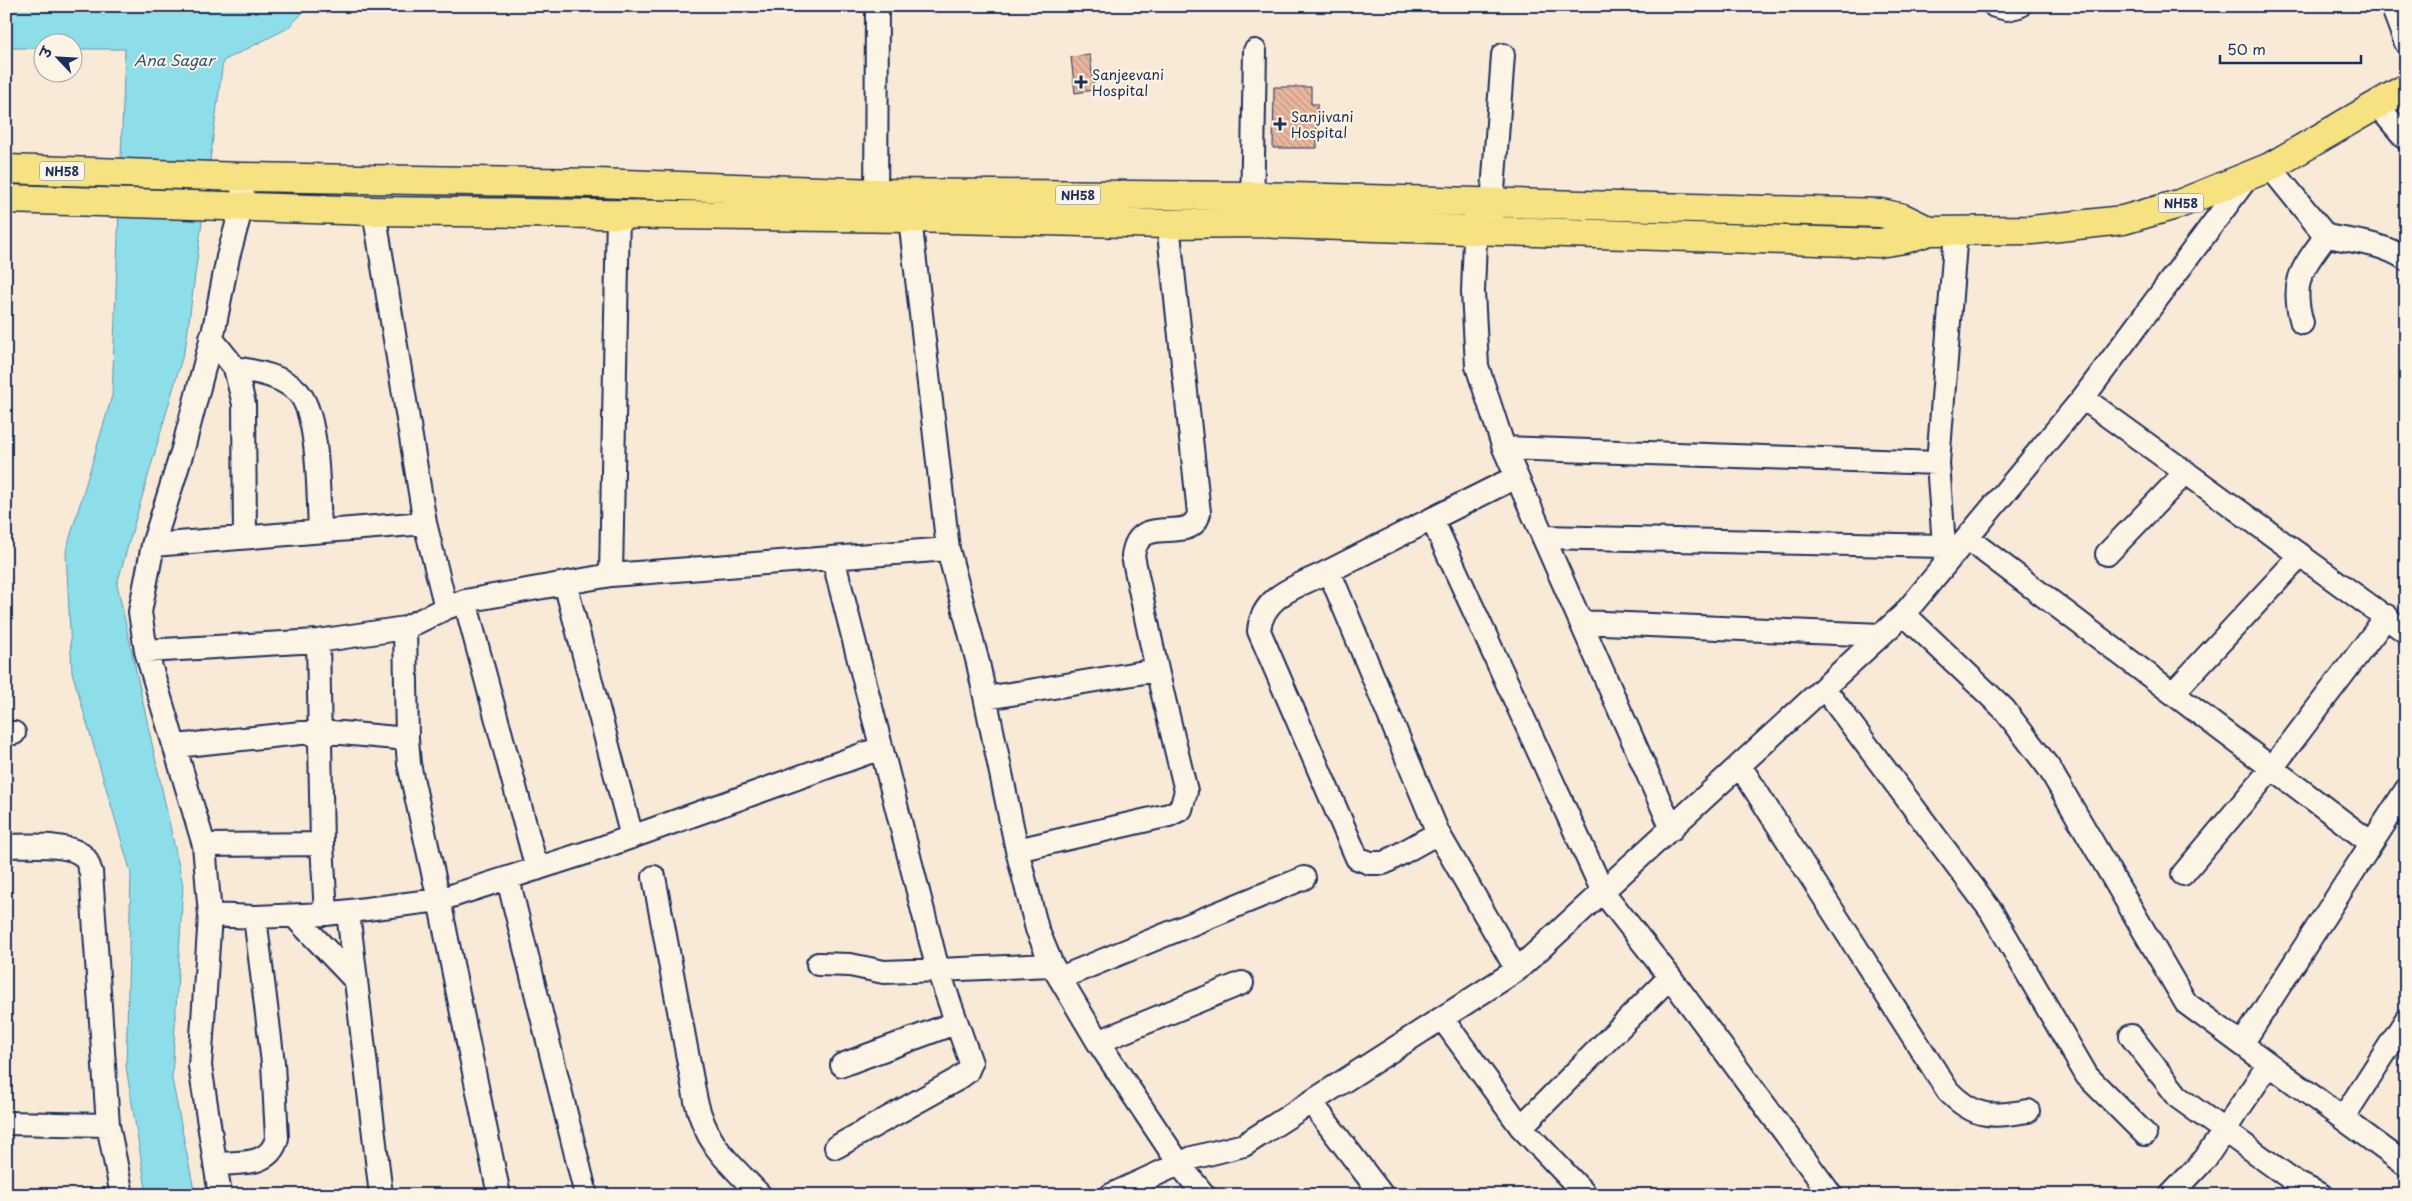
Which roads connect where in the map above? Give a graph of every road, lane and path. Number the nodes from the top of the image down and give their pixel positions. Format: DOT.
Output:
graph roads {
  1 [pos="877,6"];
  2 [pos="1995,6"];
  3 [pos="2019,6"];
  4 [pos="2392,6"];
  5 [pos="2406,43"];
  6 [pos="1255,51"];
  7 [pos="1503,55"];
  8 [pos="2406,88"];
  9 [pos="2378,106"];
  10 [pos="2406,140"];
  11 [pos="6,169"];
  12 [pos="2258,172"];
  13 [pos="233,176"];
  14 [pos="1252,196"];
  15 [pos="6,199"];
  16 [pos="1484,201"];
  17 [pos="876,205"];
  18 [pos="909,205"];
  19 [pos="232,206"];
  20 [pos="374,211"];
  21 [pos="618,213"];
  22 [pos="1252,223"];
  23 [pos="1168,224"];
  24 [pos="1483,231"];
  25 [pos="1943,231"];
  26 [pos="2326,236"];
  27 [pos="2406,259"];
  28 [pos="2302,323"];
  29 [pos="212,338"];
  30 [pos="235,368"];
  31 [pos="2083,398"];
  32 [pos="1504,448"];
  33 [pos="1938,463"];
  34 [pos="2186,472"];
  35 [pos="1516,477"];
  36 [pos="1432,519"];
  37 [pos="425,523"];
  38 [pos="320,531"];
  39 [pos="245,537"];
  40 [pos="1543,537"];
  41 [pos="1967,538"];
  42 [pos="153,544"];
  43 [pos="948,549"];
  44 [pos="2107,554"];
  45 [pos="1945,555"];
  46 [pos="2301,555"];
  47 [pos="833,558"];
  48 [pos="1329,571"];
  49 [pos="611,575"];
  50 [pos="565,583"];
  51 [pos="456,605"];
  52 [pos="1904,614"];
  53 [pos="2387,616"];
  54 [pos="1581,622"];
  55 [pos="405,628"];
  56 [pos="2406,632"];
  57 [pos="1881,635"];
  58 [pos="318,641"];
  59 [pos="146,651"];
  60 [pos="1157,670"];
  61 [pos="1824,688"];
  62 [pos="2173,693"];
  63 [pos="986,698"];
  64 [pos="320,731"];
  65 [pos="407,739"];
  66 [pos="176,746"];
  67 [pos="881,748"];
  68 [pos="1740,766"];
  69 [pos="2272,768"];
  70 [pos="2406,790"];
  71 [pos="1672,829"];
  72 [pos="1438,832"];
  73 [pos="632,837"];
  74 [pos="2371,843"];
  75 [pos="322,844"];
  76 [pos="6,846"];
  77 [pos="204,846"];
  78 [pos="1017,850"];
  79 [pos="537,869"];
  80 [pos="2183,874"];
  81 [pos="654,877"];
  82 [pos="1304,878"];
  83 [pos="508,879"];
  84 [pos="1603,892"];
  85 [pos="439,900"];
  86 [pos="348,912"];
  87 [pos="326,914"];
  88 [pos="210,915"];
  89 [pos="294,916"];
  90 [pos="255,917"];
  91 [pos="818,964"];
  92 [pos="938,970"];
  93 [pos="1517,970"];
  94 [pos="1056,971"];
  95 [pos="1670,977"];
  96 [pos="356,981"];
  97 [pos="1242,983"];
  98 [pos="1442,1018"];
  99 [pos="2406,1020"];
  100 [pos="955,1023"];
  101 [pos="2131,1036"];
  102 [pos="1098,1042"];
  103 [pos="2242,1044"];
  104 [pos="2269,1064"];
  105 [pos="842,1065"];
  106 [pos="1310,1102"];
  107 [pos="2028,1111"];
  108 [pos="2343,1118"];
  109 [pos="6,1123"];
  110 [pos="108,1125"];
  111 [pos="1520,1127"];
  112 [pos="2223,1130"];
  113 [pos="2145,1134"];
  114 [pos="836,1147"];
  115 [pos="215,1164"];
  116 [pos="2406,1165"];
  117 [pos="1180,1166"];
  118 [pos="122,1195"];
  119 [pos="220,1195"];
  120 [pos="381,1195"];
  121 [pos="498,1195"];
  122 [pos="586,1195"];
  123 [pos="760,1195"];
  124 [pos="1112,1195"];
  125 [pos="1204,1195"];
  126 [pos="1382,1195"];
  127 [pos="1586,1195"];
  128 [pos="1831,1195"];
  129 [pos="2171,1195"];
  130 [pos="2321,1195"];
  1 -- 17 [label="street"];
  2 -- 3 [label="street"];
  4 -- 5 [label="street"];
  6 -- 14 [label="street"];
  7 -- 16 [label="street"];
  8 -- 9 [label="highway, NH58"];
  9 -- 10 [label="street"];
  9 -- 12 [label="highway, NH58"];
  11 -- 13 [label="highway, NH58"];
  12 -- 25 [label="highway, NH58"];
  12 -- 26 [label="street"];
  12 -- 31 [label="street"];
  13 -- 17 [label="highway, NH58"];
  13 -- 19 [label="street"];
  14 -- 16 [label="highway, NH58"];
  14 -- 18 [label="highway, NH58"];
  14 -- 22 [label="street"];
  15 -- 19 [label="highway, NH58"];
  16 -- 24 [label="street"];
  16 -- 25 [label="highway, NH58"];
  17 -- 18 [label="highway, NH58"];
  17 -- 21 [label="highway, NH58"];
  18 -- 23 [label="highway, NH58"];
  18 -- 43 [label="street"];
  19 -- 20 [label="highway, NH58"];
  19 -- 29 [label="street"];
  20 -- 21 [label="highway, NH58"];
  20 -- 37 [label="street"];
  21 -- 49 [label="street"];
  22 -- 23 [label="highway, NH58"];
  22 -- 24 [label="highway, NH58"];
  23 -- 60 [label="street"];
  24 -- 25 [label="highway, NH58"];
  24 -- 32 [label="street"];
  25 -- 33 [label="street"];
  26 -- 27 [label="street"];
  26 -- 28 [label="street"];
  29 -- 30 [label="street"];
  29 -- 42 [label="street"];
  30 -- 38 [label="street"];
  30 -- 39 [label="street"];
  31 -- 34 [label="street"];
  31 -- 41 [label="street"];
  32 -- 33 [label="street"];
  32 -- 35 [label="street"];
  33 -- 45 [label="street"];
  34 -- 44 [label="street"];
  34 -- 46 [label="street"];
  35 -- 36 [label="street"];
  35 -- 40 [label="street"];
  36 -- 48 [label="street"];
  36 -- 84 [label="street"];
  37 -- 38 [label="street"];
  37 -- 51 [label="street"];
  38 -- 39 [label="street"];
  39 -- 42 [label="street"];
  40 -- 45 [label="street"];
  40 -- 54 [label="street"];
  41 -- 45 [label="street"];
  41 -- 62 [label="street"];
  42 -- 59 [label="street"];
  43 -- 47 [label="street"];
  43 -- 63 [label="street"];
  45 -- 52 [label="street"];
  46 -- 53 [label="street"];
  46 -- 62 [label="street"];
  47 -- 49 [label="street"];
  47 -- 67 [label="street"];
  48 -- 72 [label="street"];
  48 -- 72 [label="street"];
  49 -- 50 [label="street"];
  50 -- 51 [label="street"];
  50 -- 73 [label="street"];
  51 -- 55 [label="street"];
  51 -- 79 [label="street"];
  52 -- 57 [label="street"];
  52 -- 103 [label="street"];
  53 -- 56 [label="street"];
  53 -- 69 [label="street"];
  54 -- 57 [label="street"];
  54 -- 71 [label="street"];
  55 -- 58 [label="street"];
  55 -- 65 [label="street"];
  57 -- 61 [label="street"];
  58 -- 59 [label="street"];
  58 -- 64 [label="street"];
  59 -- 66 [label="street"];
  60 -- 63 [label="street"];
  60 -- 78 [label="street"];
  61 -- 68 [label="street"];
  61 -- 113 [label="street"];
  62 -- 69 [label="street"];
  63 -- 78 [label="street"];
  64 -- 65 [label="street"];
  64 -- 66 [label="street"];
  64 -- 75 [label="street"];
  65 -- 85 [label="street"];
  66 -- 77 [label="street"];
  67 -- 73 [label="street"];
  67 -- 92 [label="street"];
  68 -- 71 [label="street"];
  68 -- 107 [label="street"];
  69 -- 74 [label="street"];
  69 -- 80 [label="street"];
  70 -- 74 [label="street"];
  71 -- 84 [label="street"];
  72 -- 93 [label="street"];
  73 -- 79 [label="street"];
  74 -- 103 [label="street"];
  75 -- 77 [label="street"];
  75 -- 87 [label="street"];
  76 -- 110 [label="street"];
  77 -- 88 [label="street"];
  78 -- 94 [label="street"];
  79 -- 83 [label="street"];
  81 -- 123 [label="street"];
  82 -- 94 [label="street"];
  83 -- 85 [label="street"];
  83 -- 122 [label="street"];
  84 -- 93 [label="street"];
  84 -- 95 [label="street"];
  85 -- 86 [label="street"];
  85 -- 121 [label="street"];
  86 -- 87 [label="street"];
  86 -- 96 [label="street"];
  87 -- 89 [label="street"];
  88 -- 90 [label="street"];
  88 -- 115 [label="street"];
  89 -- 90 [label="street"];
  89 -- 96 [label="street"];
  90 -- 115 [label="street"];
  91 -- 92 [label="street"];
  92 -- 94 [label="street"];
  92 -- 100 [label="street"];
  93 -- 98 [label="street"];
  94 -- 102 [label="street"];
  95 -- 111 [label="street"];
  95 -- 128 [label="street"];
  96 -- 120 [label="street"];
  97 -- 102 [label="street"];
  98 -- 106 [label="street"];
  98 -- 111 [label="street"];
  99 -- 108 [label="street"];
  100 -- 105 [label="street"];
  100 -- 114 [label="street"];
  101 -- 112 [label="street"];
  102 -- 117 [label="street"];
  103 -- 104 [label="street"];
  104 -- 108 [label="street"];
  104 -- 112 [label="street"];
  106 -- 117 [label="street"];
  106 -- 126 [label="street"];
  108 -- 116 [label="street"];
  109 -- 110 [label="street"];
  110 -- 118 [label="street"];
  111 -- 127 [label="street"];
  112 -- 129 [label="street"];
  112 -- 130 [label="street"];
  115 -- 119 [label="street"];
  117 -- 124 [label="street"];
  117 -- 125 [label="street"];
}
